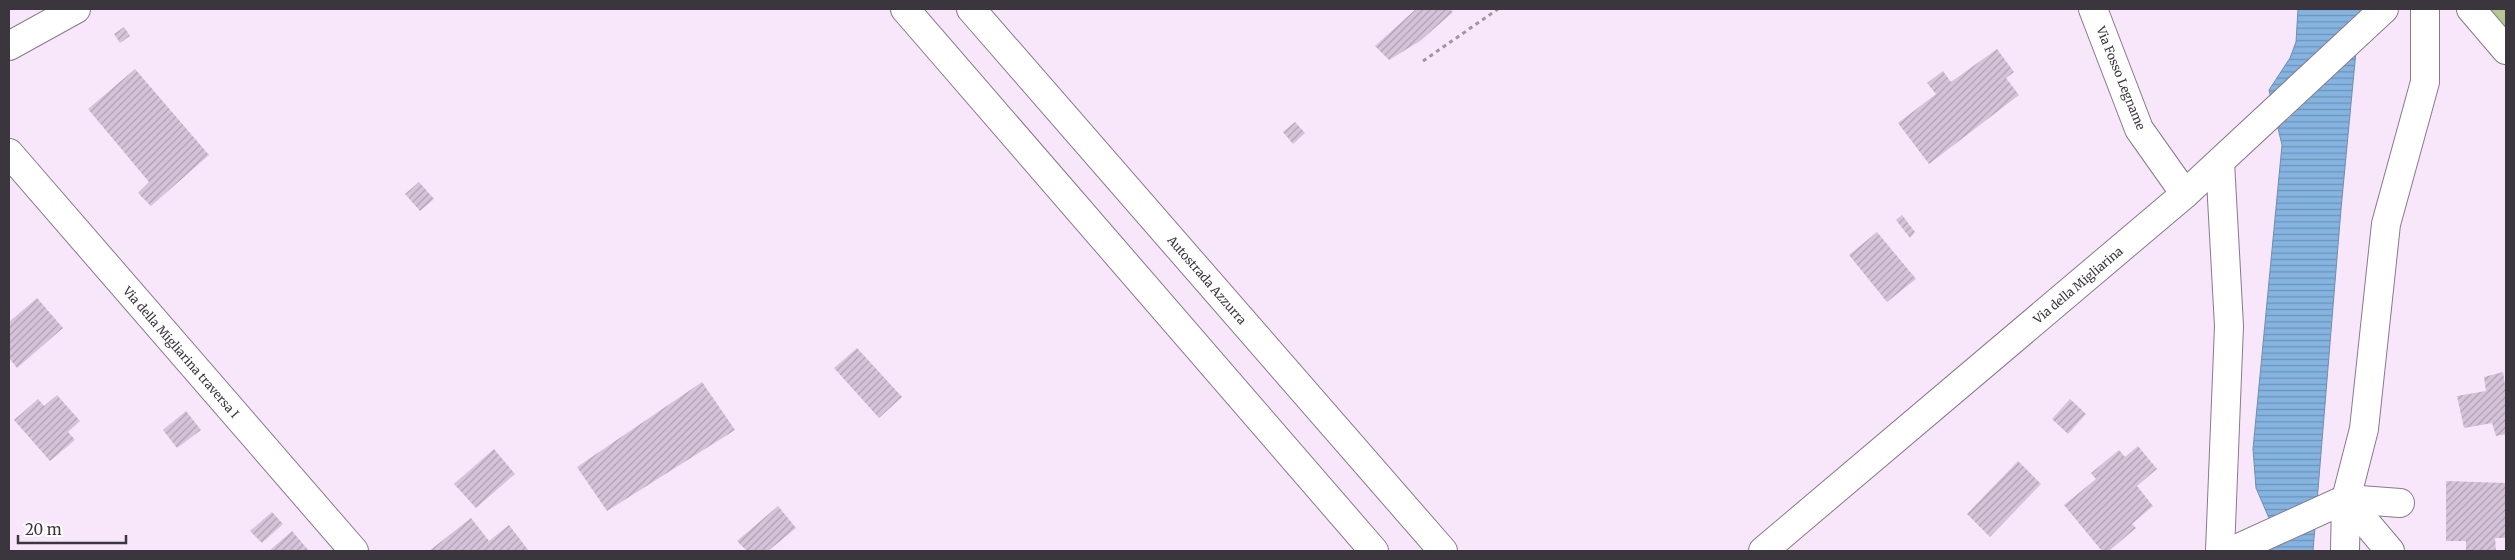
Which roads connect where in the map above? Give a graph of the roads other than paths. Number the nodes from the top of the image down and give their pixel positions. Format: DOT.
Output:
graph roads {
  1 [pos="76,9"];
  2 [pos="905,9"];
  3 [pos="971,9"];
  4 [pos="2093,9"];
  5 [pos="2384,9"];
  6 [pos="2425,9"];
  7 [pos="2471,9"];
  8 [pos="9,46"];
  9 [pos="2506,50"];
  10 [pos="9,153"];
  11 [pos="2220,162"];
  12 [pos="2185,194"];
  13 [pos="2346,499"];
  14 [pos="2400,503"];
  15 [pos="354,551"];
  16 [pos="1374,551"];
  17 [pos="1442,551"];
  18 [pos="1763,551"];
  19 [pos="2220,551"];
  20 [pos="2232,551"];
  21 [pos="2345,551"];
  22 [pos="2390,551"];
  1 -- 8 [label="main road"];
  2 -- 16 [label="main road"];
  3 -- 17 [label="main road, Autostrada Azzurra"];
  4 -- 12 [label="main road, Via Fosso Legname"];
  5 -- 11 [label="main road, Via della Migliarina"];
  6 -- 13 [label="main road"];
  7 -- 9 [label="main road"];
  10 -- 15 [label="main road, Via della Migliarina traversa I"];
  11 -- 12 [label="main road, Via della Migliarina"];
  11 -- 19 [label="main road"];
  12 -- 18 [label="main road, Via della Migliarina"];
  13 -- 14 [label="main road"];
  13 -- 20 [label="main road"];
  13 -- 21 [label="main road"];
  13 -- 22 [label="main road"];
}
